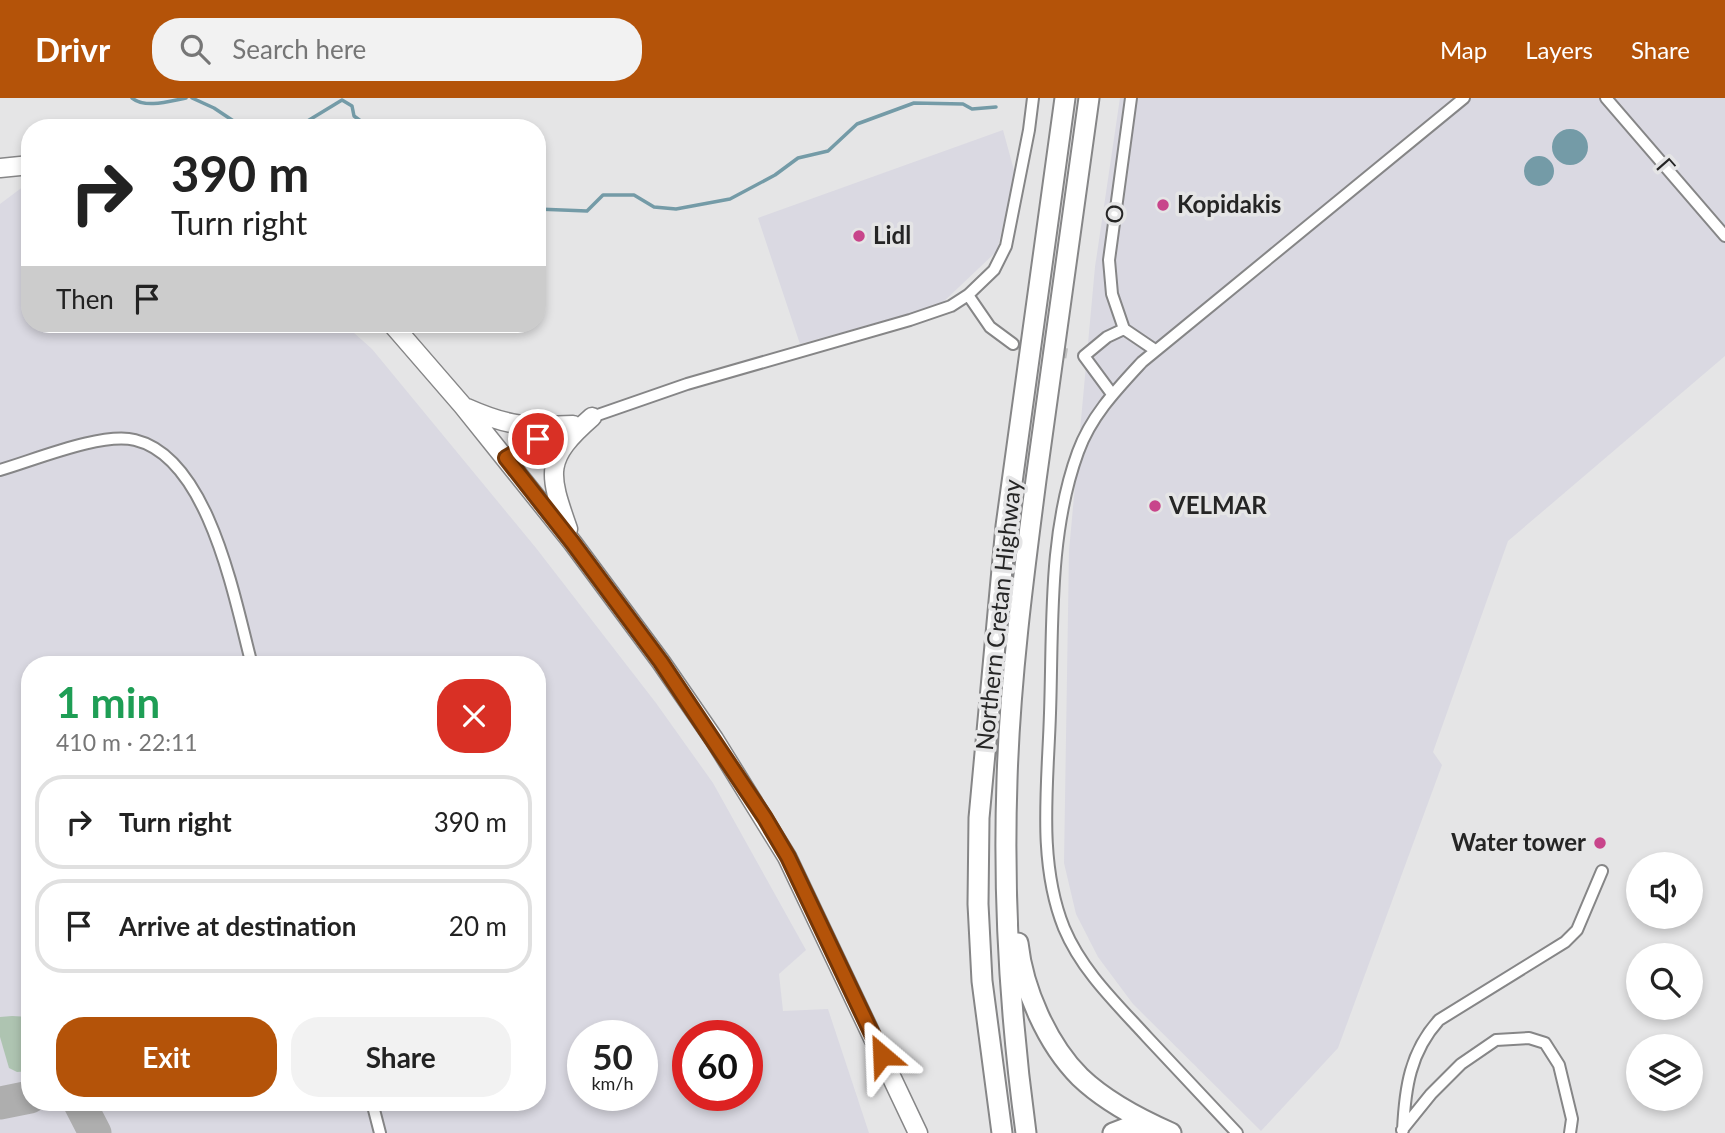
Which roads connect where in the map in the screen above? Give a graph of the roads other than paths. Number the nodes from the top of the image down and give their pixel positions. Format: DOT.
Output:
graph roads {
  1 [pos="1033,98"];
  2 [pos="1065,98"];
  3 [pos="1089,98"];
  4 [pos="1131,98"];
  5 [pos="1464,98"];
  6 [pos="1606,98"];
  7 [pos="21,166"];
  8 [pos="0,168"];
  9 [pos="1725,236"];
  10 [pos="968,295"];
  11 [pos="1124,329"];
  12 [pos="400,333"];
  13 [pos="1013,344"];
  14 [pos="1155,350"];
  15 [pos="1070,354"];
  16 [pos="1084,356"];
  17 [pos="1112,394"];
  18 [pos="463,406"];
  19 [pos="592,417"];
  20 [pos="573,425"];
  21 [pos="506,458"];
  22 [pos="0,470"];
  23 [pos="572,542"];
  24 [pos="250,656"];
  25 [pos="1012,694"];
  26 [pos="1602,871"];
  27 [pos="374,1111"];
  28 [pos="1000,1128"];
  29 [pos="1165,1130"];
  30 [pos="1402,1131"];
  31 [pos="380,1133"];
  32 [pos="918,1133"];
  33 [pos="1026,1133"];
  34 [pos="1113,1133"];
  35 [pos="1237,1133"];
  36 [pos="1570,1133"];
  1 -- 10 [label="street"];
  2 -- 28 [label="highway, Northern Cretan Highway"];
  3 -- 25 [label="highway, Northern Cretan Highway"];
  4 -- 11 [label="street, Ο"];
  5 -- 14 [label="street"];
  6 -- 9 [label="street, Γ"];
  7 -- 8 [label="main road"];
  10 -- 13 [label="street"];
  10 -- 19 [label="street"];
  11 -- 14 [label="street"];
  11 -- 16 [label="street"];
  12 -- 18 [label="main road"];
  14 -- 17 [label="street"];
  15 -- 16 [label="street"];
  16 -- 17 [label="street"];
  17 -- 35 [label="street"];
  18 -- 20 [label="main road"];
  18 -- 21 [label="main road"];
  19 -- 20 [label="street"];
  19 -- 23 [label="main road"];
  20 -- 21 [label="street"];
  21 -- 23 [label="main road"];
  22 -- 24 [label="street"];
  23 -- 32 [label="main road"];
  25 -- 29 [label="highway"];
  25 -- 33 [label="highway, Northern Cretan Highway"];
  26 -- 30 [label="street"];
  27 -- 31 [label="street"];
  29 -- 34 [label="highway"];
  30 -- 36 [label="street"];
}
